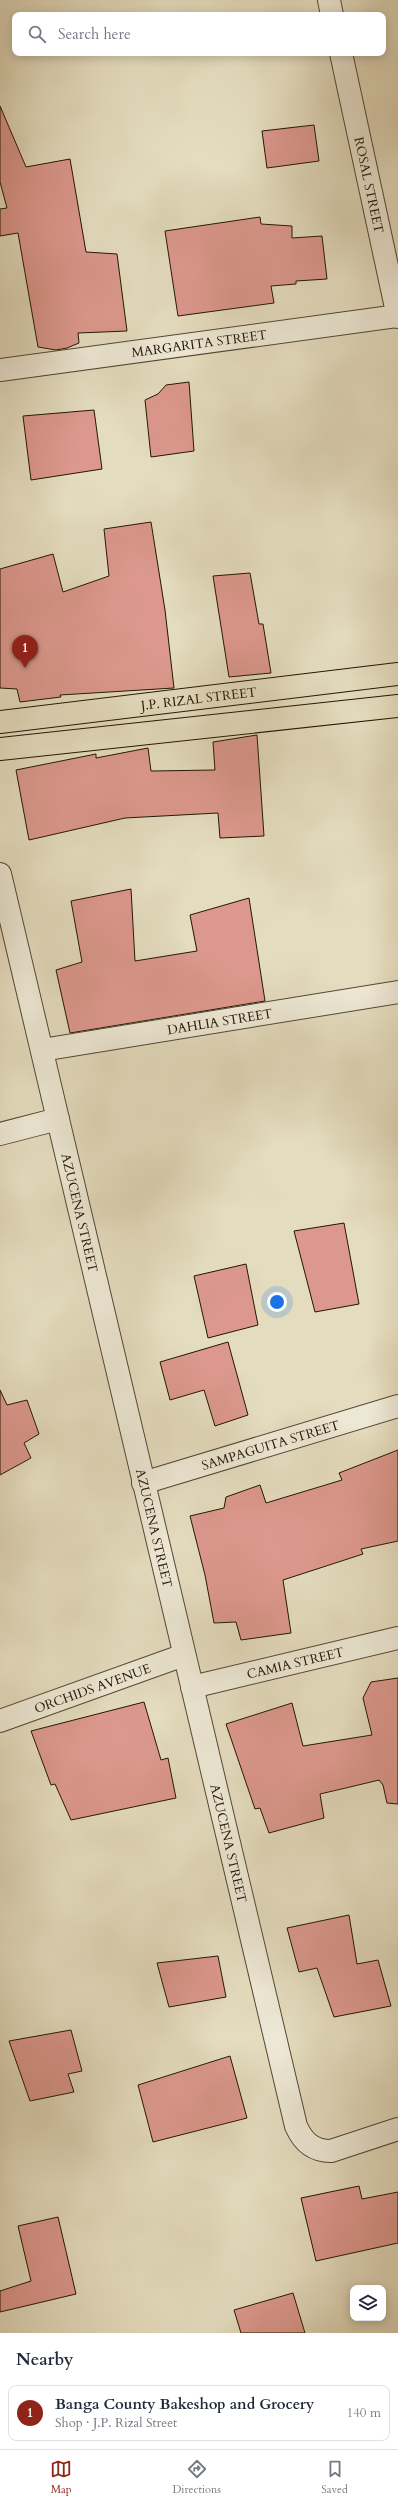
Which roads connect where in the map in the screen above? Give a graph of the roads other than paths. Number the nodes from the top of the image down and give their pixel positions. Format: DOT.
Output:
graph roads {
  1 [pos="329,0"];
  2 [pos="331,12"];
  3 [pos="341,56"];
  4 [pos="398,316"];
  5 [pos="0,370"];
  6 [pos="398,674"];
  7 [pos="398,706"];
  8 [pos="0,722"];
  9 [pos="0,749"];
  10 [pos="0,874"];
  11 [pos="398,992"];
  12 [pos="42,1050"];
  13 [pos="58,1119"];
  14 [pos="0,1134"];
  15 [pos="398,1406"];
  16 [pos="143,1483"];
  17 [pos="398,1638"];
  18 [pos="184,1655"];
  19 [pos="192,1688"];
  20 [pos="0,1721"];
  21 [pos="398,2129"];
  1 -- 2 [label="street"];
  3 -- 4 [label="street, ROSAL STREET"];
  4 -- 5 [label="street, MARGARITA STREET"];
  6 -- 8 [label="main road, J.P. RIZAL STREET"];
  7 -- 9 [label="main road"];
  10 -- 12 [label="street, AZUCENA STREET"];
  11 -- 12 [label="street, DAHLIA STREET"];
  12 -- 13 [label="street, AZUCENA STREET"];
  13 -- 14 [label="street"];
  13 -- 16 [label="street, AZUCENA STREET"];
  15 -- 16 [label="street, SAMPAGUITA STREET"];
  16 -- 18 [label="street, AZUCENA STREET"];
  17 -- 19 [label="street, CAMIA STREET"];
  18 -- 19 [label="street, AZUCENA STREET"];
  18 -- 20 [label="street, ORCHIDS AVENUE"];
  19 -- 21 [label="street, AZUCENA STREET"];
}
